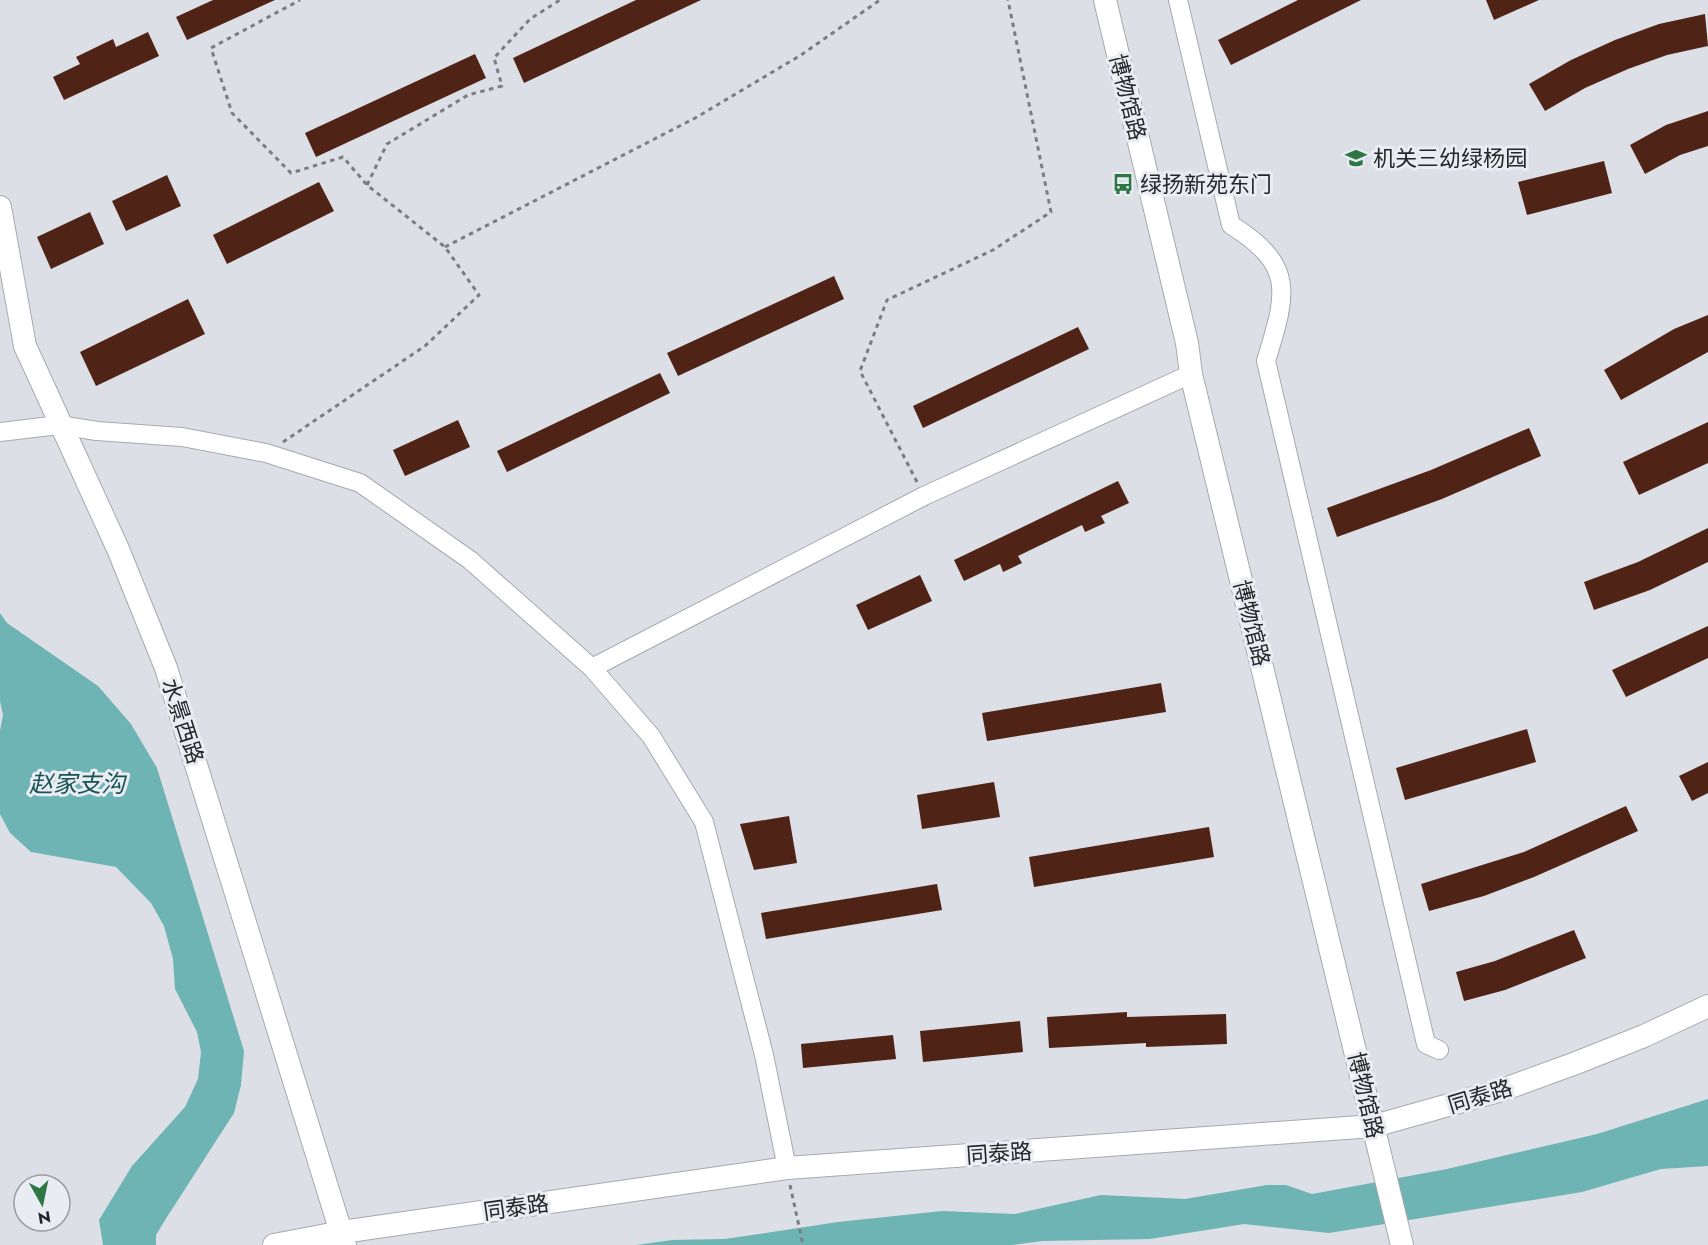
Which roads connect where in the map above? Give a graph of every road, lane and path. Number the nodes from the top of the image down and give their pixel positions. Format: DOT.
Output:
graph roads {
  1 [pos="300,0"];
  2 [pos="560,0"];
  3 [pos="880,0"];
  4 [pos="1008,0"];
  5 [pos="1104,0"];
  6 [pos="1178,0"];
  7 [pos="367,185"];
  8 [pos="0,207"];
  9 [pos="445,247"];
  10 [pos="1191,374"];
  11 [pos="59,425"];
  12 [pos="0,432"];
  13 [pos="266,453"];
  14 [pos="924,496"];
  15 [pos="592,668"];
  16 [pos="1708,1006"];
  17 [pos="1439,1050"];
  18 [pos="1374,1126"];
  19 [pos="787,1168"];
  20 [pos="344,1238"];
  21 [pos="1401,1241"];
  22 [pos="274,1245"];
  23 [pos="803,1245"];
  1 -- 7 [label="path"];
  2 -- 7 [label="path"];
  3 -- 9 [label="path"];
  4 -- 14 [label="path"];
  5 -- 10 [label="street, 博物馆路"];
  6 -- 17 [label="street"];
  7 -- 9 [label="path"];
  8 -- 11 [label="street, 水景西路"];
  9 -- 13 [label="path"];
  10 -- 14 [label="street"];
  10 -- 18 [label="street, 博物馆路"];
  11 -- 12 [label="street"];
  11 -- 13 [label="street"];
  11 -- 20 [label="street, 水景西路"];
  13 -- 15 [label="street"];
  14 -- 15 [label="street"];
  15 -- 19 [label="street"];
  16 -- 18 [label="street, 同泰路"];
  18 -- 19 [label="street, 同泰路"];
  18 -- 21 [label="street, 博物馆路"];
  19 -- 20 [label="street, 同泰路"];
  19 -- 23 [label="path"];
  20 -- 22 [label="street, 同泰路"];
}
